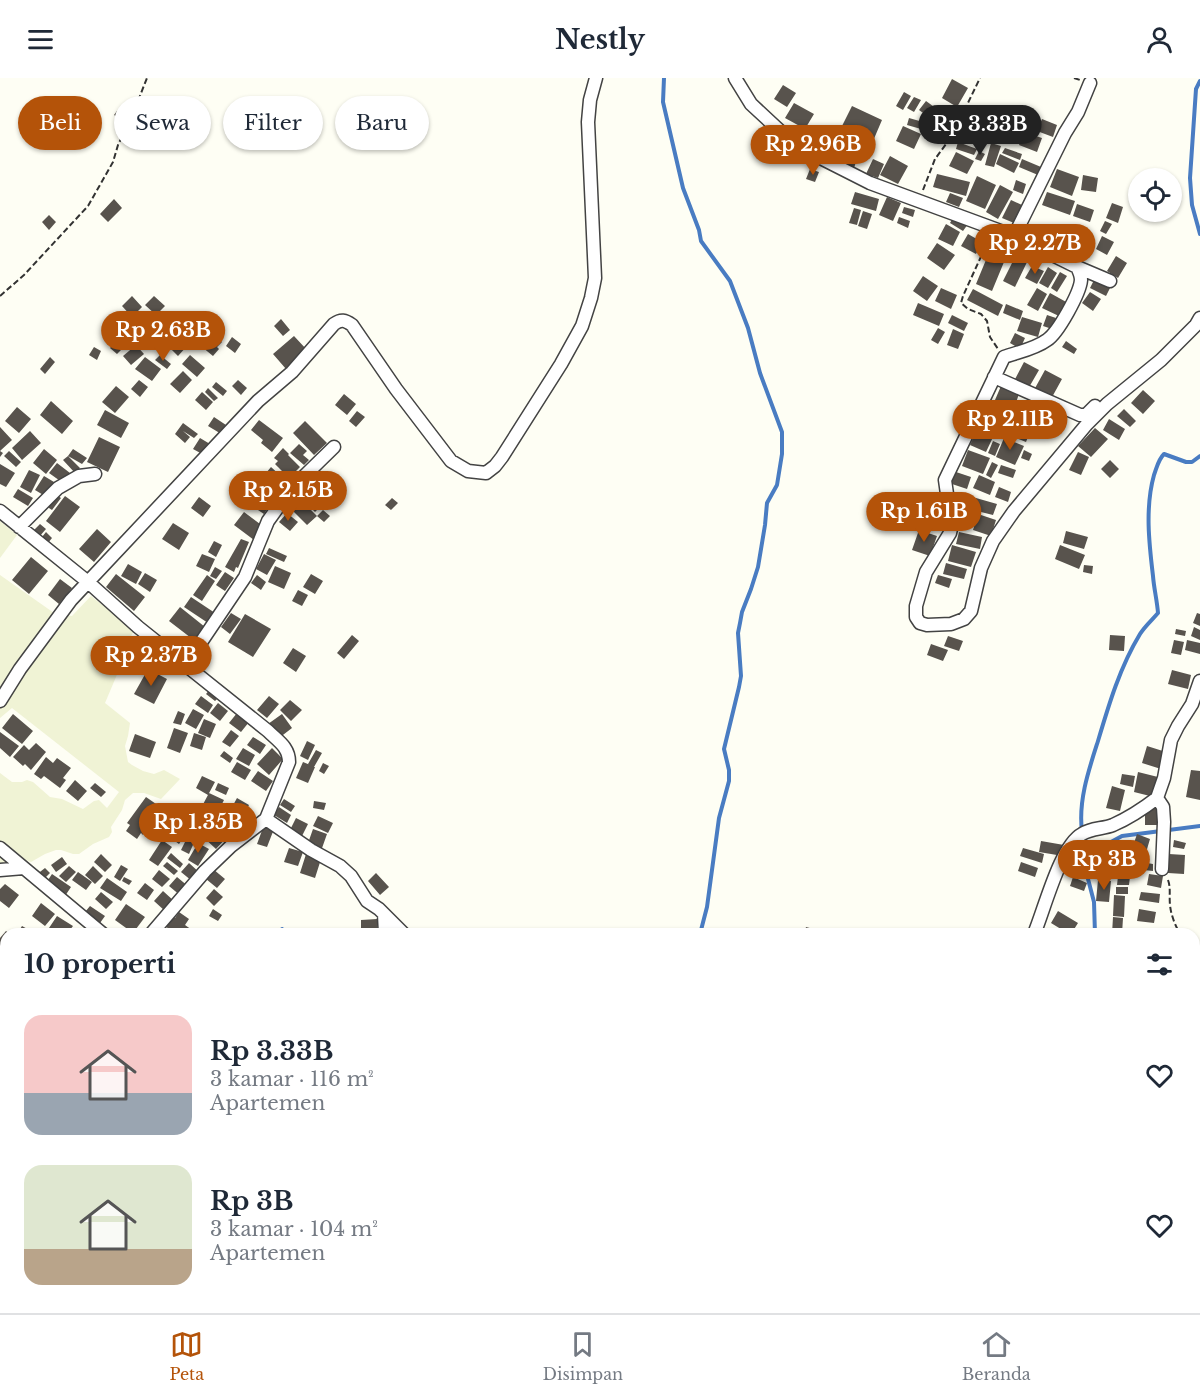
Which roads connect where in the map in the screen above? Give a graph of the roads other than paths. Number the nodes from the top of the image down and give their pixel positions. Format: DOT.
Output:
graph roads {
  1 [pos="596,78"];
  2 [pos="735,78"];
  3 [pos="1090,83"];
  4 [pos="1014,236"];
  5 [pos="1077,267"];
  6 [pos="1110,281"];
  7 [pos="1200,318"];
  8 [pos="994,377"];
  9 [pos="1107,404"];
  10 [pos="334,447"];
  11 [pos="95,474"];
  12 [pos="0,511"];
  13 [pos="19,527"];
  14 [pos="88,582"];
  15 [pos="185,666"];
  16 [pos="1200,681"];
  17 [pos="0,701"];
  18 [pos="1157,798"];
  19 [pos="266,819"];
  20 [pos="0,848"];
  21 [pos="24,868"];
  22 [pos="1162,869"];
  23 [pos="0,870"];
  24 [pos="384,914"];
  25 [pos="97,928"];
  26 [pos="156,928"];
  27 [pos="385,928"];
  28 [pos="398,928"];
  29 [pos="1037,928"];
  1 -- 14 [label="street"];
  2 -- 4 [label="street"];
  3 -- 4 [label="street"];
  4 -- 5 [label="street"];
  5 -- 6 [label="street"];
  5 -- 8 [label="street"];
  7 -- 9 [label="street"];
  8 -- 9 [label="street"];
  8 -- 9 [label="street"];
  10 -- 15 [label="street"];
  11 -- 13 [label="street"];
  12 -- 13 [label="street"];
  13 -- 14 [label="street"];
  14 -- 15 [label="street"];
  14 -- 17 [label="street"];
  15 -- 19 [label="street"];
  16 -- 18 [label="street"];
  18 -- 22 [label="street"];
  18 -- 29 [label="street"];
  19 -- 24 [label="street"];
  19 -- 26 [label="street"];
  20 -- 21 [label="street"];
  21 -- 23 [label="street"];
  21 -- 25 [label="street"];
  24 -- 27 [label="street"];
  24 -- 28 [label="street"];
}
